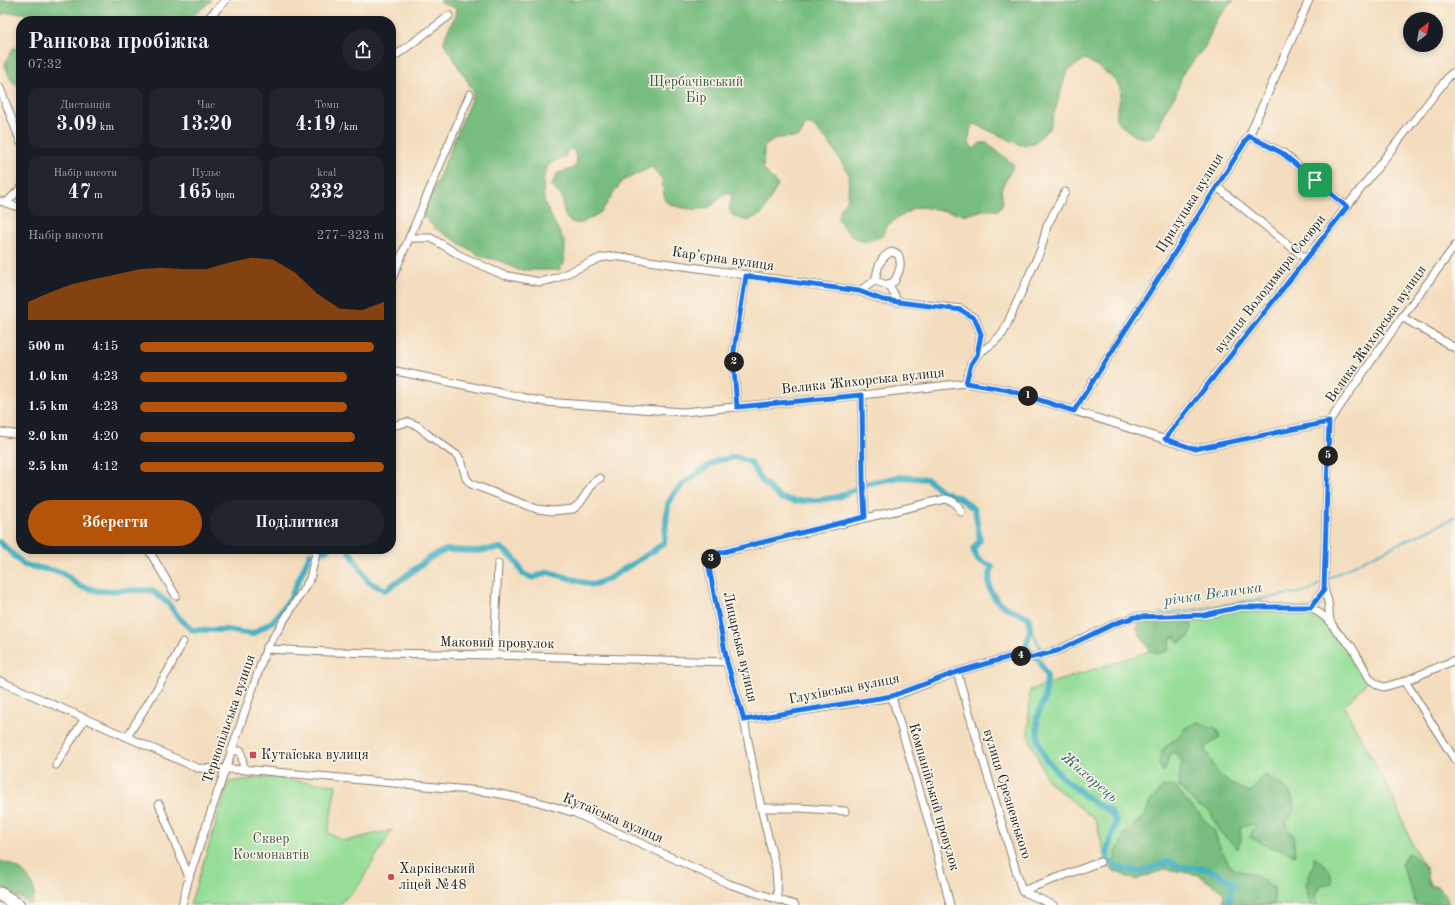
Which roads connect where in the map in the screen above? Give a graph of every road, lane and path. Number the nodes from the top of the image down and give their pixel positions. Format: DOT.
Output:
graph roads {
  1 [pos="226,0"];
  2 [pos="1309,0"];
  3 [pos="210,16"];
  4 [pos="449,16"];
  5 [pos="396,55"];
  6 [pos="1455,71"];
  7 [pos="0,88"];
  8 [pos="470,94"];
  9 [pos="16,130"];
  10 [pos="1249,136"];
  11 [pos="1216,186"];
  12 [pos="16,192"];
  13 [pos="1065,192"];
  14 [pos="3,202"];
  15 [pos="16,206"];
  16 [pos="1347,207"];
  17 [pos="410,238"];
  18 [pos="1455,246"];
  19 [pos="1306,259"];
  20 [pos="396,270"];
  21 [pos="746,276"];
  22 [pos="875,281"];
  23 [pos="887,284"];
  24 [pos="859,291"];
  25 [pos="897,302"];
  26 [pos="1402,317"];
  27 [pos="1455,348"];
  28 [pos="977,355"];
  29 [pos="396,371"];
  30 [pos="966,383"];
  31 [pos="862,395"];
  32 [pos="737,407"];
  33 [pos="1074,411"];
  34 [pos="1329,422"];
  35 [pos="396,425"];
  36 [pos="0,432"];
  37 [pos="16,434"];
  38 [pos="1165,439"];
  39 [pos="600,478"];
  40 [pos="961,512"];
  41 [pos="865,517"];
  42 [pos="151,554"];
  43 [pos="316,554"];
  44 [pos="498,564"];
  45 [pos="1324,590"];
  46 [pos="176,596"];
  47 [pos="1311,607"];
  48 [pos="1330,621"];
  49 [pos="182,642"];
  50 [pos="266,649"];
  51 [pos="494,655"];
  52 [pos="1455,660"];
  53 [pos="727,662"];
  54 [pos="957,672"];
  55 [pos="0,681"];
  56 [pos="1404,681"];
  57 [pos="892,696"];
  58 [pos="85,718"];
  59 [pos="744,720"];
  60 [pos="127,737"];
  61 [pos="231,751"];
  62 [pos="1455,760"];
  63 [pos="56,765"];
  64 [pos="225,770"];
  65 [pos="250,770"];
  66 [pos="159,804"];
  67 [pos="761,808"];
  68 [pos="845,811"];
  69 [pos="1100,862"];
  70 [pos="189,876"];
  71 [pos="1022,891"];
  72 [pos="0,894"];
  73 [pos="778,900"];
  74 [pos="18,905"];
  75 [pos="182,905"];
  76 [pos="795,905"];
  77 [pos="950,905"];
  78 [pos="1053,905"];
  1 -- 3 [label="street"];
  2 -- 10 [label="street, Прилуцька вулиця"];
  4 -- 5 [label="street"];
  6 -- 16 [label="street, вулиця Володимира Сосюри"];
  7 -- 9 [label="street"];
  8 -- 17 [label="street"];
  10 -- 11 [label="street, Прилуцька вулиця"];
  10 -- 16 [label="street"];
  11 -- 19 [label="street"];
  11 -- 33 [label="street, Прилуцька вулиця"];
  12 -- 14 [label="street"];
  13 -- 28 [label="street"];
  14 -- 15 [label="street"];
  16 -- 19 [label="street, вулиця Володимира Сосюри"];
  17 -- 20 [label="street"];
  17 -- 21 [label="street, Кар’єрна вулиця"];
  18 -- 26 [label="street, Велика Жихорська вулиця"];
  19 -- 38 [label="street, вулиця Володимира Сосюри"];
  21 -- 24 [label="street, Кар’єрна вулиця"];
  21 -- 32 [label="street"];
  22 -- 23 [label="street"];
  22 -- 23 [label="street"];
  22 -- 24 [label="street"];
  23 -- 25 [label="street"];
  24 -- 25 [label="street, Кар’єрна вулиця"];
  25 -- 28 [label="street, Кар’єрна вулиця"];
  26 -- 27 [label="street"];
  26 -- 34 [label="street, Велика Жихорська вулиця"];
  28 -- 30 [label="street, Кар’єрна вулиця"];
  29 -- 32 [label="street, Велика Жихорська вулиця"];
  30 -- 31 [label="street, Велика Жихорська вулиця"];
  30 -- 33 [label="street, Велика Жихорська вулиця"];
  31 -- 32 [label="street, Велика Жихорська вулиця"];
  31 -- 41 [label="street"];
  33 -- 38 [label="street, Велика Жихорська вулиця"];
  34 -- 38 [label="street, Велика Жихорська вулиця"];
  34 -- 45 [label="street"];
  35 -- 39 [label="street"];
  36 -- 37 [label="street"];
  40 -- 41 [label="street, Лицарська вулиця"];
  41 -- 53 [label="street, Лицарська вулиця"];
  42 -- 46 [label="street"];
  43 -- 50 [label="street, Тернопільська вулиця"];
  44 -- 51 [label="street"];
  45 -- 47 [label="street"];
  45 -- 48 [label="street"];
  47 -- 48 [label="street"];
  47 -- 54 [label="street, Глухівська вулиця"];
  48 -- 56 [label="street"];
  49 -- 60 [label="street"];
  50 -- 51 [label="street, Маковий провулок"];
  50 -- 61 [label="street, Тернопільська вулиця"];
  51 -- 53 [label="street, Маковий провулок"];
  52 -- 56 [label="street"];
  53 -- 59 [label="street, Лицарська вулиця"];
  54 -- 57 [label="street, Глухівська вулиця"];
  54 -- 71 [label="street, вулиця Срезневського"];
  55 -- 58 [label="street, Кутаїська вулиця"];
  56 -- 62 [label="street"];
  57 -- 59 [label="street, Глухівська вулиця"];
  57 -- 77 [label="street, Компанійський провулок"];
  58 -- 60 [label="street, Кутаїська вулиця"];
  58 -- 63 [label="street"];
  59 -- 67 [label="street, Лицарська вулиця"];
  60 -- 64 [label="street, Кутаїська вулиця"];
  61 -- 64 [label="street, Тернопільська вулиця"];
  61 -- 65 [label="street"];
  64 -- 65 [label="street, Кутаїська вулиця"];
  64 -- 70 [label="street, Тернопільська вулиця"];
  65 -- 73 [label="street, Кутаїська вулиця"];
  66 -- 70 [label="street"];
  67 -- 68 [label="street"];
  67 -- 73 [label="street, Лицарська вулиця"];
  69 -- 71 [label="street"];
  70 -- 75 [label="street, Тернопільська вулиця"];
  71 -- 78 [label="street"];
  72 -- 74 [label="highway"];
  73 -- 76 [label="street, Кутаїська вулиця"];
}
